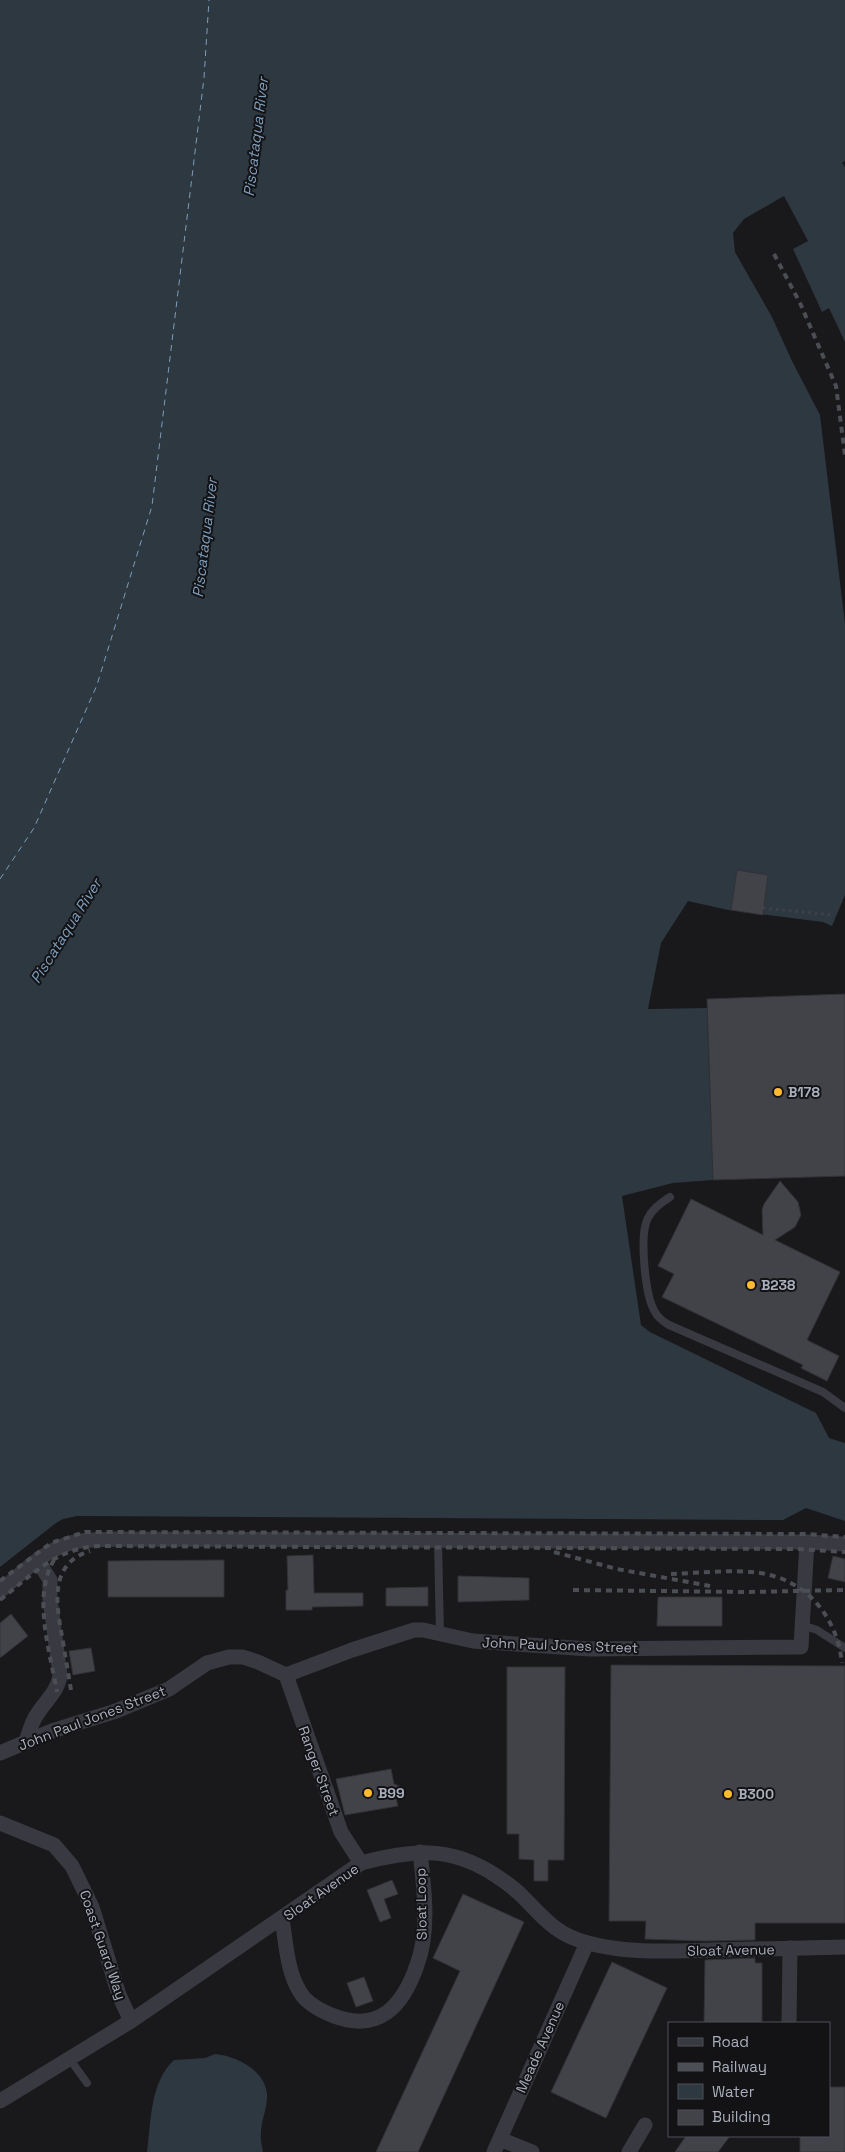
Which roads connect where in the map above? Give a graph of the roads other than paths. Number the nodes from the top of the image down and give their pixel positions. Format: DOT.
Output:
graph roads {
  1 [pos="670,1197"];
  2 [pos="845,1408"];
  3 [pos="438,1541"];
  4 [pos="808,1542"];
  5 [pos="845,1544"];
  6 [pos="38,1561"];
  7 [pos="0,1591"];
  8 [pos="802,1625"];
  9 [pos="440,1634"];
  10 [pos="845,1648"];
  11 [pos="286,1675"];
  12 [pos="26,1742"];
  13 [pos="0,1754"];
  14 [pos="0,1823"];
  15 [pos="420,1852"];
  16 [pos="361,1864"];
  17 [pos="282,1919"];
  18 [pos="587,1943"];
  19 [pos="845,1947"];
  20 [pos="790,1948"];
  21 [pos="131,2021"];
  22 [pos="789,2022"];
  23 [pos="70,2058"];
  24 [pos="87,2082"];
  25 [pos="0,2101"];
  26 [pos="645,2125"];
  27 [pos="497,2145"];
  28 [pos="532,2152"];
  29 [pos="628,2152"];
  1 -- 2 [label="lane"];
  3 -- 4 [label="street"];
  3 -- 6 [label="street"];
  3 -- 9 [label="lane"];
  4 -- 5 [label="street"];
  4 -- 8 [label="street, John Paul Jones Street"];
  6 -- 7 [label="street"];
  6 -- 12 [label="street"];
  8 -- 9 [label="street, John Paul Jones Street"];
  8 -- 10 [label="lane"];
  9 -- 11 [label="street, John Paul Jones Street"];
  11 -- 12 [label="street, John Paul Jones Street"];
  11 -- 16 [label="street, Ranger Street"];
  12 -- 13 [label="street, John Paul Jones Street"];
  14 -- 21 [label="street, Coast Guard Way"];
  15 -- 16 [label="street, Sloat Avenue"];
  15 -- 17 [label="street, Sloat Loop"];
  15 -- 18 [label="street, Sloat Avenue"];
  16 -- 17 [label="street, Sloat Avenue"];
  17 -- 21 [label="street, Sloat Avenue"];
  18 -- 20 [label="street, Sloat Avenue"];
  18 -- 27 [label="street, Meade Avenue"];
  19 -- 20 [label="street, Sloat Avenue"];
  20 -- 22 [label="street"];
  21 -- 23 [label="street, Sloat Avenue"];
  23 -- 24 [label="lane"];
  23 -- 25 [label="street, Sloat Avenue"];
  26 -- 29 [label="street"];
  27 -- 28 [label="street"];
}
